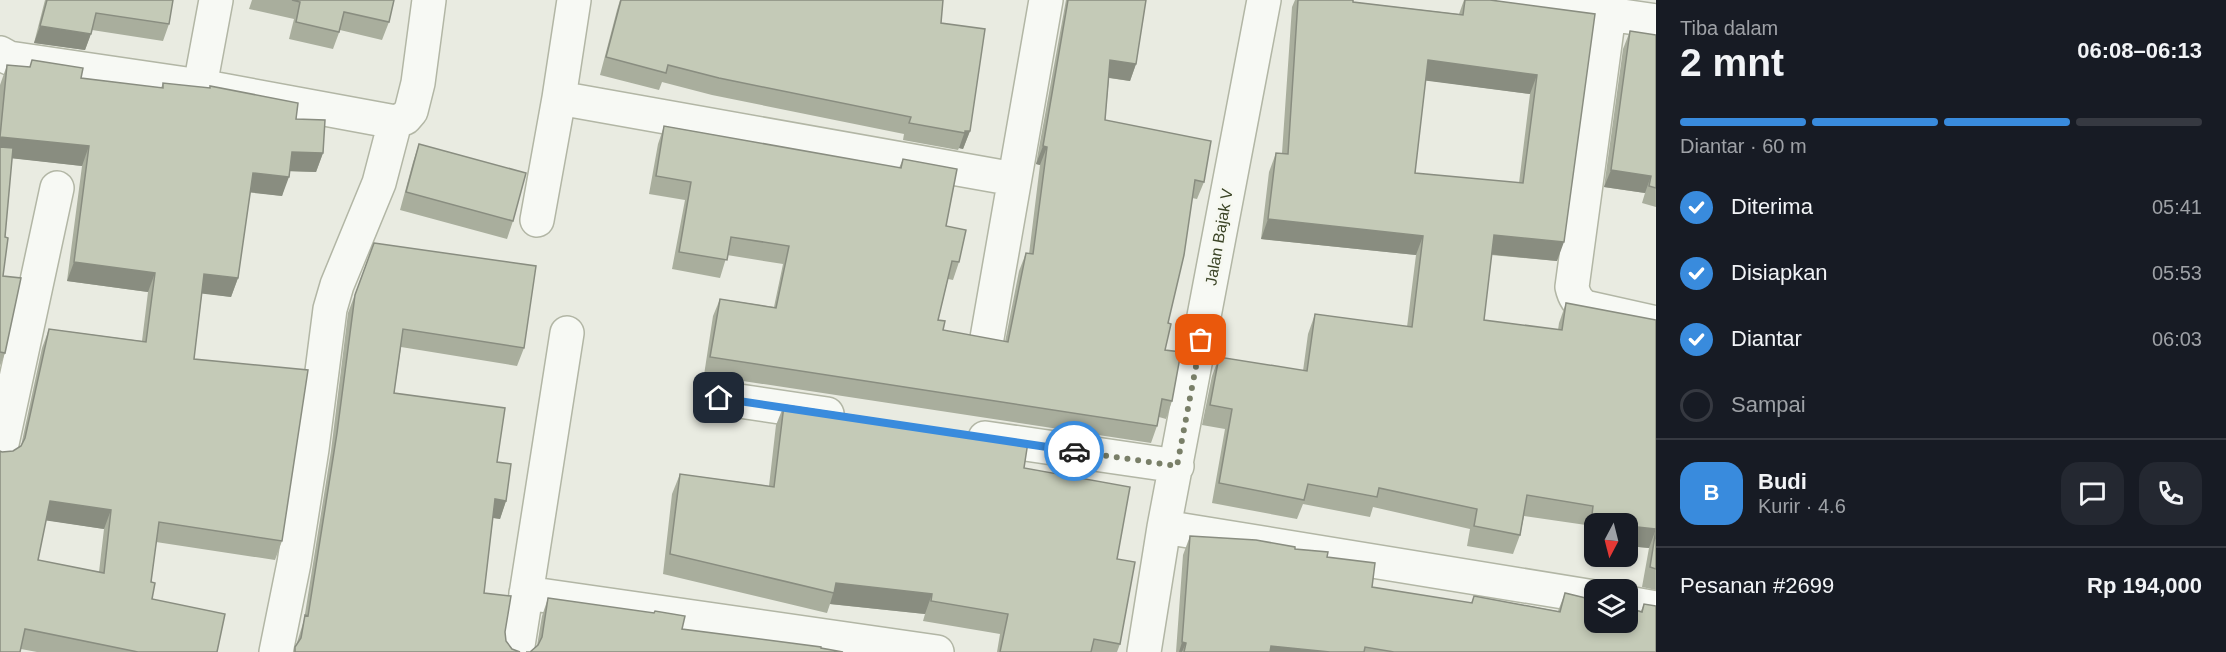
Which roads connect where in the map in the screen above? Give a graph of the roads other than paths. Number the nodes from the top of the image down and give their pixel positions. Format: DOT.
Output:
graph roads {
  1 [pos="216,0"];
  2 [pos="429,0"];
  3 [pos="574,0"];
  4 [pos="1046,0"];
  5 [pos="1264,0"];
  6 [pos="1513,0"];
  7 [pos="1608,14"];
  8 [pos="1656,21"];
  9 [pos="0,53"];
  10 [pos="200,86"];
  11 [pos="559,99"];
  12 [pos="395,122"];
  13 [pos="1014,179"];
  14 [pos="57,188"];
  15 [pos="537,220"];
  16 [pos="1656,323"];
  17 [pos="567,333"];
  18 [pos="987,339"];
  19 [pos="719,398"];
  20 [pos="855,418"];
  21 [pos="958,434"];
  22 [pos="0,453"];
  23 [pos="1177,466"];
  24 [pos="1164,527"];
  25 [pos="526,593"];
  26 [pos="1584,595"];
  27 [pos="1638,605"];
  28 [pos="1656,608"];
  29 [pos="276,652"];
  30 [pos="517,652"];
  31 [pos="937,652"];
  32 [pos="1144,652"];
  1 -- 10 [label="street"];
  2 -- 12 [label="street"];
  3 -- 11 [label="street"];
  4 -- 13 [label="street"];
  5 -- 23 [label="street, Jalan Bajak V"];
  6 -- 7 [label="street"];
  7 -- 8 [label="street"];
  7 -- 16 [label="street"];
  9 -- 10 [label="street"];
  10 -- 12 [label="street"];
  11 -- 13 [label="street"];
  11 -- 15 [label="street"];
  12 -- 29 [label="street"];
  13 -- 18 [label="street"];
  14 -- 22 [label="street"];
  17 -- 25 [label="street"];
  19 -- 20 [label="street"];
  21 -- 23 [label="street"];
  23 -- 24 [label="street, Jalan Bajak V"];
  24 -- 26 [label="street"];
  24 -- 32 [label="street, Jalan Bajak V"];
  25 -- 30 [label="street"];
  25 -- 31 [label="street"];
  27 -- 28 [label="street"];
}
